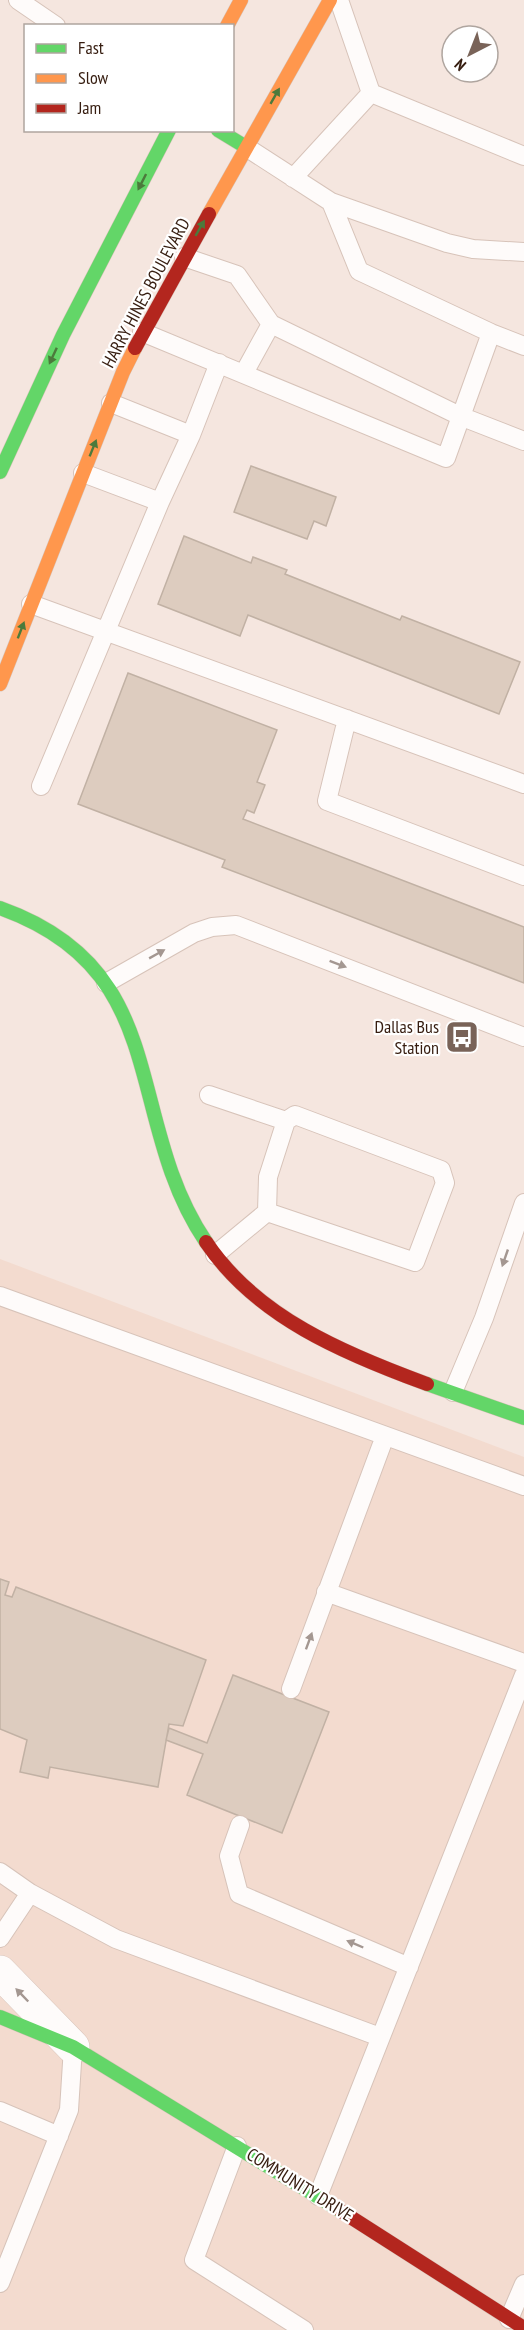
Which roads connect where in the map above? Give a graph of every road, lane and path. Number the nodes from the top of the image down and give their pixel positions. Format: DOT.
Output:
graph roads {
  1 [pos="18,0"];
  2 [pos="241,0"];
  3 [pos="330,0"];
  4 [pos="339,0"];
  5 [pos="53,24"];
  6 [pos="228,24"];
  7 [pos="370,93"];
  8 [pos="168,132"];
  9 [pos="221,132"];
  10 [pos="246,147"];
  11 [pos="524,156"];
  12 [pos="293,178"];
  13 [pos="331,202"];
  14 [pos="524,252"];
  15 [pos="184,256"];
  16 [pos="271,324"];
  17 [pos="142,332"];
  18 [pos="491,333"];
  19 [pos="524,346"];
  20 [pos="219,363"];
  21 [pos="244,373"];
  22 [pos="111,403"];
  23 [pos="460,416"];
  24 [pos="190,435"];
  25 [pos="524,441"];
  26 [pos="0,472"];
  27 [pos="83,473"];
  28 [pos="160,502"];
  29 [pos="32,604"];
  30 [pos="105,630"];
  31 [pos="0,684"];
  32 [pos="346,719"];
  33 [pos="524,784"];
  34 [pos="41,786"];
  35 [pos="524,876"];
  36 [pos="0,908"];
  37 [pos="106,983"];
  38 [pos="524,1036"];
  39 [pos="209,1095"];
  40 [pos="286,1121"];
  41 [pos="524,1203"];
  42 [pos="267,1212"];
  43 [pos="215,1255"];
  44 [pos="0,1296"];
  45 [pos="453,1392"];
  46 [pos="524,1418"];
  47 [pos="385,1436"];
  48 [pos="524,1486"];
  49 [pos="327,1592"];
  50 [pos="524,1663"];
  51 [pos="524,1675"];
  52 [pos="291,1689"];
  53 [pos="240,1826"];
  54 [pos="0,1872"];
  55 [pos="30,1893"];
  56 [pos="0,1938"];
  57 [pos="409,1967"];
  58 [pos="0,1972"];
  59 [pos="0,2016"];
  60 [pos="380,2037"];
  61 [pos="73,2047"];
  62 [pos="0,2111"];
  63 [pos="59,2136"];
  64 [pos="237,2146"];
  65 [pos="318,2196"];
  66 [pos="0,2283"];
  67 [pos="524,2284"];
  68 [pos="516,2323"];
  69 [pos="304,2330"];
  1 -- 5 [label="lane"];
  2 -- 6 [label="street"];
  10 -- 3 [label="street, HARRY HINES BOULEVARD, one-way"];
  4 -- 7 [label="lane"];
  7 -- 11 [label="lane"];
  7 -- 12 [label="lane"];
  8 -- 26 [label="street, one-way"];
  9 -- 10 [label="street"];
  10 -- 12 [label="lane"];
  15 -- 10 [label="street, HARRY HINES BOULEVARD, one-way"];
  12 -- 13 [label="lane"];
  13 -- 14 [label="lane"];
  13 -- 18 [label="lane"];
  15 -- 16 [label="lane"];
  15 -- 17 [label="street, HARRY HINES BOULEVARD"];
  16 -- 21 [label="lane"];
  16 -- 23 [label="lane"];
  17 -- 20 [label="lane"];
  17 -- 22 [label="street, HARRY HINES BOULEVARD"];
  18 -- 19 [label="lane"];
  18 -- 23 [label="lane"];
  20 -- 21 [label="lane"];
  20 -- 24 [label="lane"];
  21 -- 23 [label="lane"];
  22 -- 24 [label="lane"];
  27 -- 22 [label="street, HARRY HINES BOULEVARD, one-way"];
  23 -- 25 [label="lane"];
  24 -- 28 [label="lane"];
  27 -- 28 [label="lane"];
  27 -- 29 [label="street, HARRY HINES BOULEVARD"];
  28 -- 30 [label="lane"];
  29 -- 30 [label="lane"];
  31 -- 29 [label="street, HARRY HINES BOULEVARD, one-way"];
  30 -- 32 [label="lane"];
  30 -- 34 [label="lane"];
  32 -- 33 [label="lane"];
  32 -- 35 [label="lane"];
  36 -- 37 [label="street"];
  37 -- 38 [label="lane, one-way"];
  37 -- 43 [label="street"];
  39 -- 40 [label="lane"];
  40 -- 42 [label="lane"];
  40 -- 42 [label="lane"];
  41 -- 45 [label="lane, one-way"];
  42 -- 43 [label="lane"];
  43 -- 45 [label="street"];
  44 -- 47 [label="lane"];
  45 -- 46 [label="street"];
  47 -- 48 [label="lane"];
  47 -- 49 [label="lane"];
  49 -- 50 [label="lane"];
  52 -- 49 [label="lane, one-way"];
  51 -- 57 [label="lane"];
  57 -- 53 [label="lane, one-way"];
  54 -- 55 [label="lane"];
  55 -- 56 [label="lane"];
  55 -- 60 [label="lane"];
  57 -- 60 [label="lane"];
  61 -- 58 [label="street, COMMUNITY DRIVE, one-way"];
  59 -- 61 [label="street, COMMUNITY DRIVE"];
  60 -- 65 [label="lane"];
  61 -- 63 [label="lane"];
  61 -- 64 [label="street, COMMUNITY DRIVE"];
  62 -- 63 [label="lane"];
  63 -- 66 [label="lane"];
  64 -- 65 [label="street, COMMUNITY DRIVE"];
  64 -- 69 [label="lane"];
  65 -- 68 [label="street, COMMUNITY DRIVE"];
  67 -- 68 [label="lane"];
}
